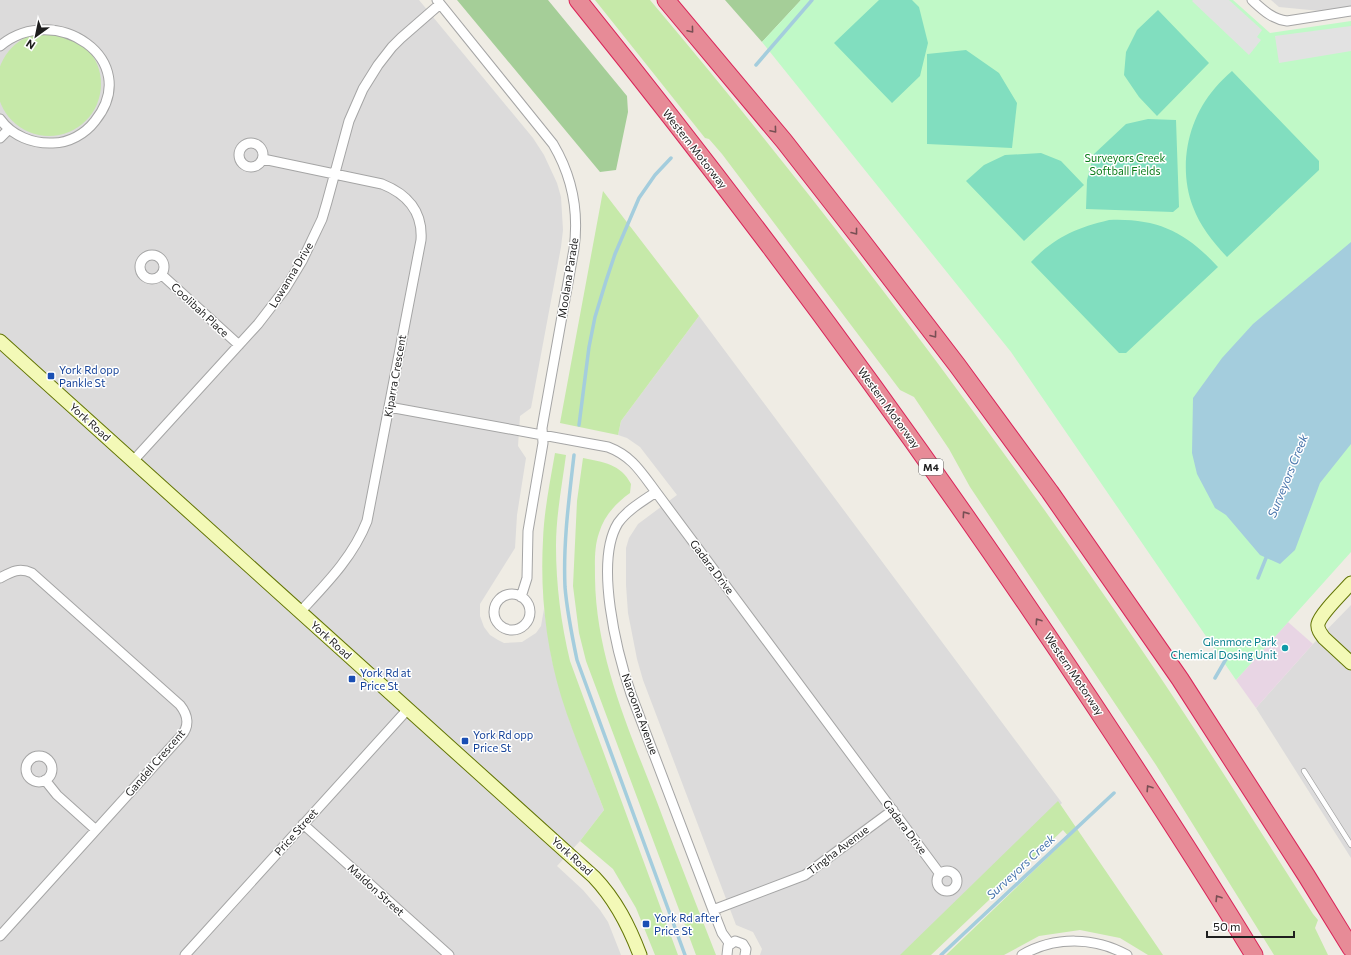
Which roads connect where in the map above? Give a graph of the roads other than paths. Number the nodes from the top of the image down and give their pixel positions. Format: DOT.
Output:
graph roads {
  1 [pos="578,0"];
  2 [pos="666,0"];
  3 [pos="1252,0"];
  4 [pos="438,2"];
  5 [pos="1351,11"];
  6 [pos="0,46"];
  7 [pos="0,119"];
  8 [pos="9,129"];
  9 [pos="0,138"];
  10 [pos="263,158"];
  11 [pos="335,173"];
  12 [pos="162,275"];
  13 [pos="1,343"];
  14 [pos="239,345"];
  15 [pos="389,407"];
  16 [pos="542,436"];
  17 [pos="133,461"];
  18 [pos="656,492"];
  19 [pos="0,578"];
  20 [pos="1351,583"];
  21 [pos="521,597"];
  22 [pos="300,612"];
  23 [pos="1351,663"];
  24 [pos="408,709"];
  25 [pos="1304,771"];
  26 [pos="44,780"];
  27 [pos="893,810"];
  28 [pos="303,824"];
  29 [pos="96,830"];
  30 [pos="1351,845"];
  31 [pos="940,874"];
  32 [pos="713,910"];
  33 [pos="0,936"];
  34 [pos="730,944"];
  35 [pos="1351,948"];
  36 [pos="185,955"];
  37 [pos="449,955"];
  38 [pos="640,955"];
  39 [pos="728,955"];
  40 [pos="745,955"];
  41 [pos="1022,955"];
  42 [pos="1127,955"];
  43 [pos="1254,955"];
  43 -- 1 [label="highway, Western Motorway / M4, one-way"];
  2 -- 35 [label="highway, one-way"];
  3 -- 5 [label="street"];
  4 -- 11 [label="street, Lowanna Drive"];
  4 -- 16 [label="street, Moolana Parade"];
  6 -- 8 [label="street"];
  7 -- 8 [label="street"];
  8 -- 9 [label="street"];
  10 -- 11 [label="street, Kiparra Crescent"];
  11 -- 14 [label="street, Lowanna Drive"];
  11 -- 15 [label="street, Kiparra Crescent"];
  12 -- 14 [label="street, Coolibah Place"];
  13 -- 17 [label="street, York Road"];
  14 -- 17 [label="street, Lowanna Drive"];
  15 -- 16 [label="street, Gadara Drive"];
  15 -- 22 [label="street, Kiparra Crescent"];
  16 -- 18 [label="street, Gadara Drive"];
  16 -- 21 [label="street, Moolana Parade"];
  17 -- 22 [label="street, York Road"];
  18 -- 27 [label="street, Gadara Drive"];
  18 -- 32 [label="street, Narooma Avenue"];
  19 -- 29 [label="street, Gandell Crescent"];
  20 -- 23 [label="street"];
  21 -- 21 [label="street"];
  22 -- 24 [label="street, York Road"];
  24 -- 28 [label="street, Price Street"];
  24 -- 38 [label="street, York Road"];
  25 -- 30 [label="lane"];
  26 -- 29 [label="street"];
  27 -- 31 [label="street, Gadara Drive"];
  27 -- 32 [label="street, Tingha Avenue"];
  28 -- 36 [label="street, Price Street"];
  28 -- 37 [label="street, Maldon Street"];
  29 -- 33 [label="street, Gandell Crescent"];
  32 -- 34 [label="street, Narooma Avenue"];
  34 -- 39 [label="street"];
  34 -- 40 [label="street"];
  41 -- 42 [label="street"];
}
